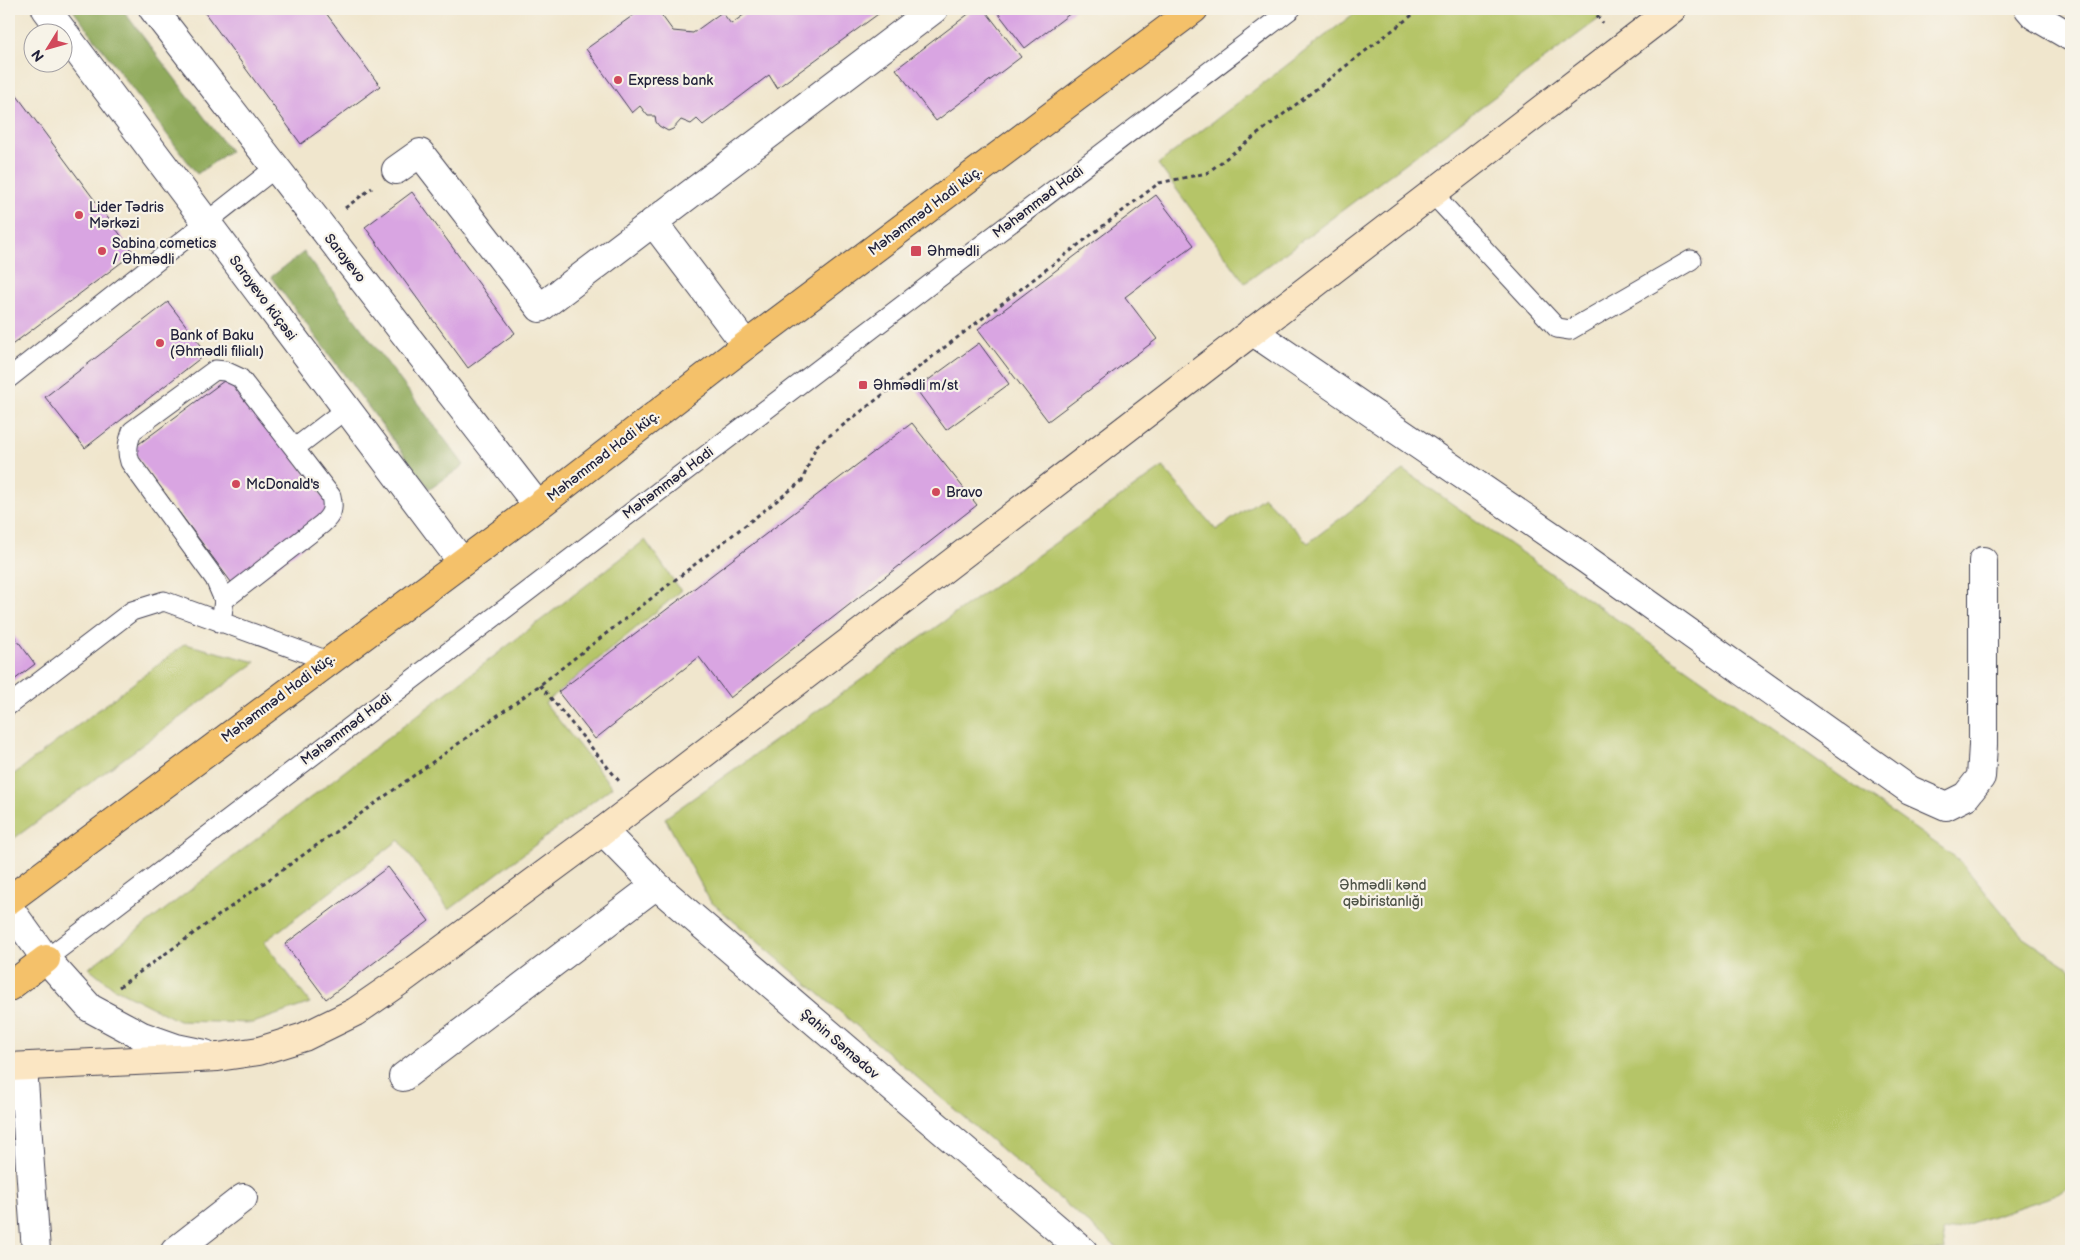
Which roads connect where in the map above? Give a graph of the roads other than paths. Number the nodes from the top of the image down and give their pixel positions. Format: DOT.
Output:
graph roads {
  1 [pos="46,9"];
  2 [pos="153,9"];
  3 [pos="934,9"];
  4 [pos="1194,9"];
  5 [pos="1291,9"];
  6 [pos="1672,9"];
  7 [pos="2029,9"];
  8 [pos="2071,36"];
  9 [pos="275,168"];
  10 [pos="396,170"];
  11 [pos="1432,193"];
  12 [pos="653,222"];
  13 [pos="207,224"];
  14 [pos="1692,260"];
  15 [pos="1252,331"];
  16 [pos="746,345"];
  17 [pos="9,378"];
  18 [pos="346,408"];
  19 [pos="295,448"];
  20 [pos="538,506"];
  21 [pos="1983,561"];
  22 [pos="462,562"];
  23 [pos="224,600"];
  24 [pos="221,623"];
  25 [pos="328,661"];
  26 [pos="9,705"];
  27 [pos="604,831"];
  28 [pos="656,885"];
  29 [pos="9,900"];
  30 [pos="9,908"];
  31 [pos="46,959"];
  32 [pos="9,987"];
  33 [pos="218,1057"];
  34 [pos="16,1067"];
  35 [pos="403,1077"];
  36 [pos="243,1198"];
  37 [pos="36,1251"];
  38 [pos="175,1251"];
  39 [pos="1082,1251"];
  1 -- 13 [label="street, Sarayevo küçəsi"];
  2 -- 9 [label="street, Sarayevo"];
  3 -- 12 [label="street"];
  4 -- 16 [label="main road, Məhəmməd Hadi küç."];
  5 -- 31 [label="lane, Məhəmməd Hadi"];
  6 -- 11 [label="main road"];
  7 -- 8 [label="street"];
  9 -- 13 [label="lane"];
  9 -- 20 [label="street, Sarayevo"];
  10 -- 12 [label="street"];
  11 -- 14 [label="lane"];
  11 -- 15 [label="main road"];
  12 -- 16 [label="street"];
  13 -- 17 [label="lane"];
  13 -- 18 [label="street, Sarayevo küçəsi"];
  15 -- 21 [label="street"];
  15 -- 27 [label="main road"];
  16 -- 20 [label="main road, Məhəmməd Hadi küç."];
  18 -- 19 [label="lane"];
  18 -- 22 [label="street, Sarayevo küçəsi"];
  19 -- 23 [label="lane"];
  19 -- 23 [label="lane"];
  20 -- 22 [label="main road, Məhəmməd Hadi küç."];
  22 -- 25 [label="main road, Məhəmməd Hadi küç."];
  23 -- 24 [label="lane"];
  24 -- 25 [label="lane"];
  24 -- 26 [label="lane"];
  25 -- 29 [label="main road, Məhəmməd Hadi küç."];
  27 -- 28 [label="street, Şahin Səmədov"];
  27 -- 33 [label="main road"];
  28 -- 35 [label="street"];
  28 -- 39 [label="street, Şahin Səmədov"];
  30 -- 31 [label="street"];
  31 -- 32 [label="main road"];
  31 -- 33 [label="street"];
  33 -- 34 [label="main road"];
  34 -- 37 [label="street"];
  36 -- 38 [label="street"];
}
